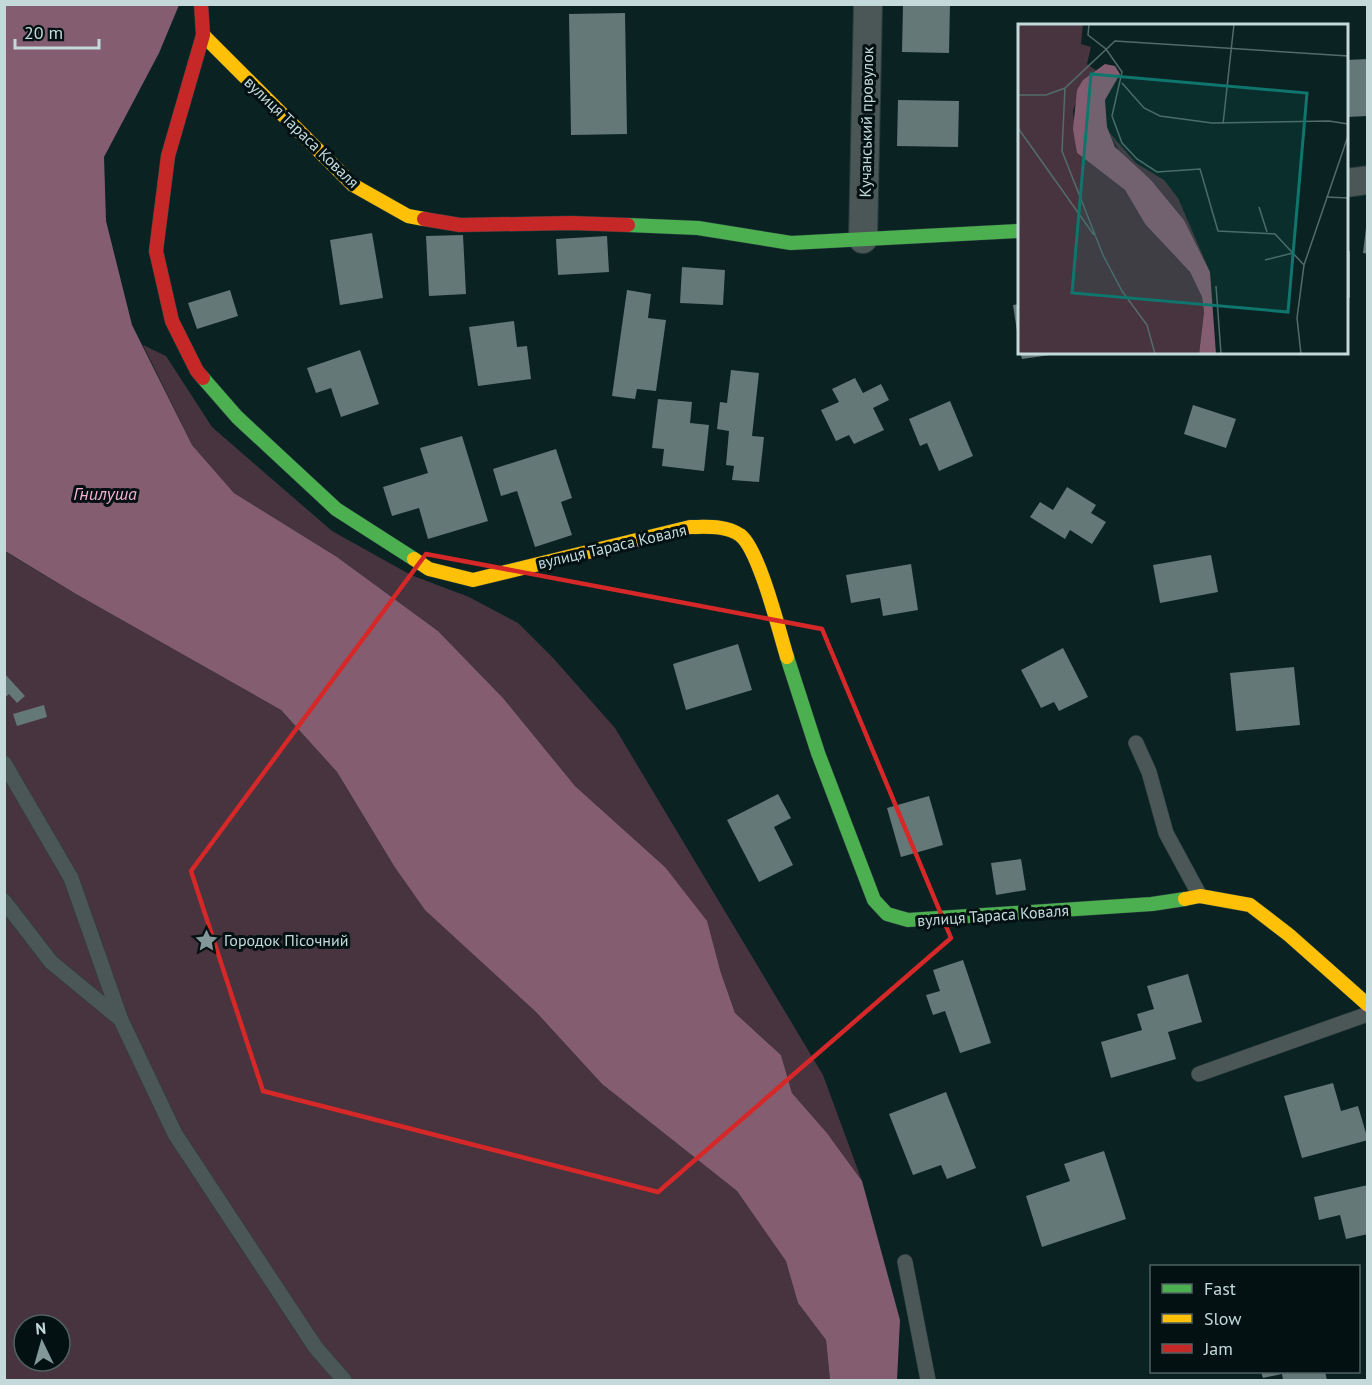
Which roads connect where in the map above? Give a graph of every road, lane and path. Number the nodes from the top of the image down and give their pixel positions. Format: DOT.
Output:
graph roads {
  1 [pos="201,4"];
  2 [pos="868,4"];
  3 [pos="203,35"];
  4 [pos="1368,180"];
  5 [pos="1348,183"];
  6 [pos="1018,231"];
  7 [pos="863,239"];
  8 [pos="1136,743"];
  9 [pos="4,763"];
  10 [pos="1200,896"];
  11 [pos="4,901"];
  12 [pos="1368,1005"];
  13 [pos="1368,1014"];
  14 [pos="121,1020"];
  15 [pos="1199,1074"];
  16 [pos="905,1262"];
  17 [pos="344,1380"];
  18 [pos="928,1380"];
  1 -- 3 [label="street, вулиця Тараса Коваля"];
  2 -- 7 [label="street, Кучанський провулок"];
  3 -- 7 [label="street, вулиця Тараса Коваля"];
  3 -- 10 [label="street, вулиця Тараса Коваля"];
  4 -- 5 [label="street"];
  6 -- 7 [label="street, вулиця Тараса Коваля"];
  8 -- 10 [label="lane"];
  9 -- 14 [label="lane"];
  10 -- 12 [label="street, вулиця Тараса Коваля"];
  11 -- 14 [label="lane"];
  13 -- 15 [label="lane"];
  14 -- 17 [label="lane"];
  16 -- 18 [label="lane"];
}
